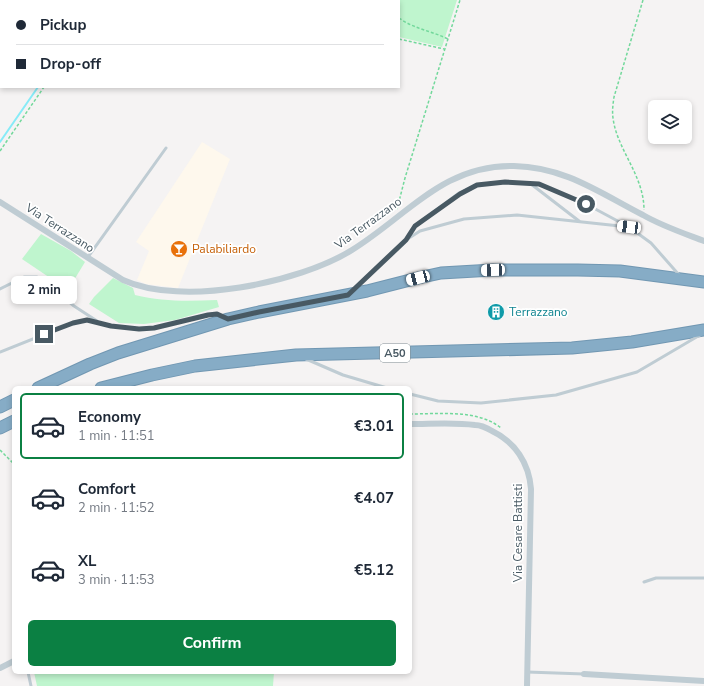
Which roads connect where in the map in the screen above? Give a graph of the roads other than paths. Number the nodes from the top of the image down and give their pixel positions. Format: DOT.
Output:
graph roads {
  1 [pos="166,148"];
  2 [pos="530,183"];
  3 [pos="0,202"];
  4 [pos="579,221"];
  5 [pos="629,227"];
  6 [pos="406,240"];
  7 [pos="704,241"];
  8 [pos="87,258"];
  9 [pos="683,278"];
  10 [pos="704,282"];
  11 [pos="0,289"];
  12 [pos="348,295"];
  13 [pos="228,319"];
  14 [pos="98,322"];
  15 [pos="704,332"];
  16 [pos="0,352"];
  17 [pos="296,355"];
  18 [pos="42,386"];
  19 [pos="109,386"];
  20 [pos="381,386"];
  21 [pos="412,394"];
  22 [pos="12,401"];
  23 [pos="0,407"];
  24 [pos="12,422"];
  25 [pos="412,424"];
  26 [pos="0,428"];
  27 [pos="704,578"];
  28 [pos="644,582"];
  29 [pos="12,662"];
  30 [pos="0,668"];
  31 [pos="527,672"];
  32 [pos="28,674"];
  33 [pos="584,674"];
  34 [pos="704,681"];
  35 [pos="31,686"];
  36 [pos="527,686"];
  1 -- 8 [label="lane"];
  2 -- 4 [label="lane"];
  2 -- 5 [label="lane"];
  2 -- 6 [label="lane"];
  3 -- 8 [label="street, Via Terrazzano"];
  4 -- 5 [label="lane"];
  4 -- 6 [label="lane"];
  5 -- 9 [label="lane"];
  6 -- 12 [label="lane"];
  7 -- 8 [label="street, Via Terrazzano"];
  9 -- 10 [label="highway"];
  9 -- 12 [label="highway"];
  11 -- 14 [label="lane"];
  12 -- 13 [label="highway"];
  13 -- 14 [label="lane"];
  13 -- 18 [label="highway"];
  14 -- 16 [label="lane"];
  15 -- 17 [label="highway, A50"];
  15 -- 21 [label="lane"];
  17 -- 19 [label="highway, A50"];
  17 -- 20 [label="lane"];
  22 -- 23 [label="highway"];
  24 -- 26 [label="highway"];
  25 -- 31 [label="street, Via Cesare Battisti"];
  27 -- 28 [label="lane"];
  29 -- 30 [label="street"];
  31 -- 33 [label="lane"];
  31 -- 36 [label="street, Via Cesare Battisti"];
  32 -- 35 [label="lane"];
  33 -- 34 [label="street"];
}
